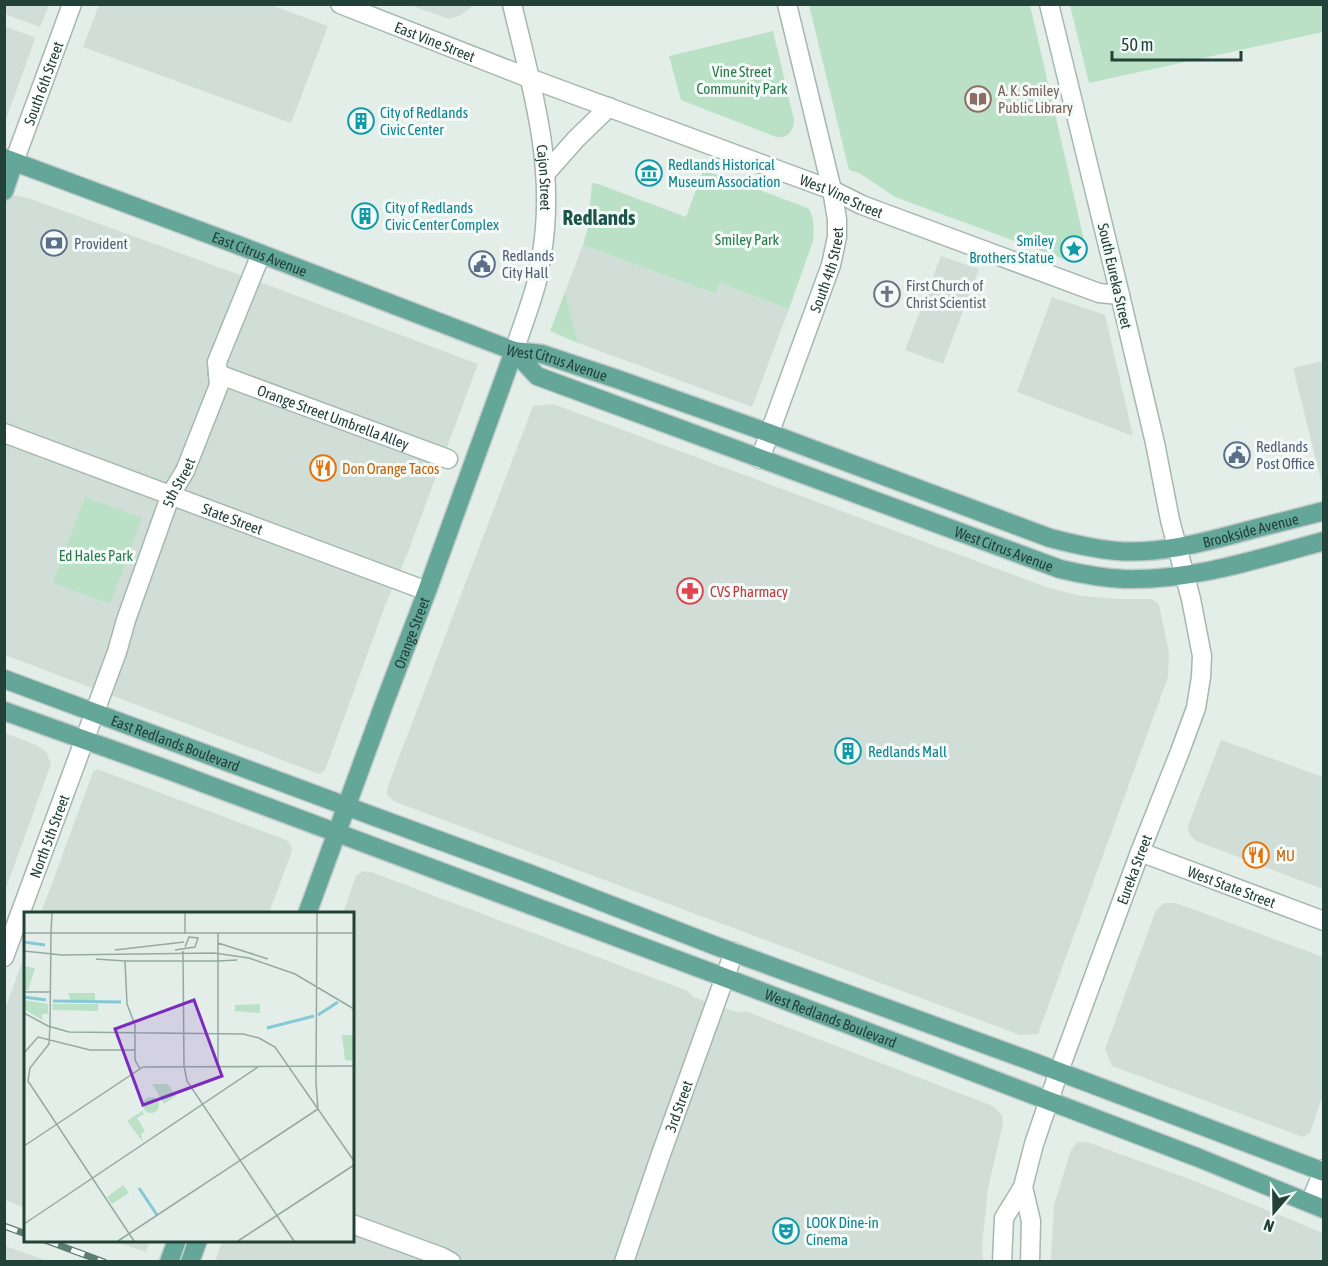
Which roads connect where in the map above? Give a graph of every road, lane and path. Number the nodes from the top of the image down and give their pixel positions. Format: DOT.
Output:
graph roads {
  1 [pos="72,4"];
  2 [pos="340,4"];
  3 [pos="512,4"];
  4 [pos="787,4"];
  5 [pos="1049,4"];
  6 [pos="529,78"];
  7 [pos="609,107"];
  8 [pos="9,160"];
  9 [pos="546,173"];
  10 [pos="832,190"];
  11 [pos="4,191"];
  12 [pos="261,254"];
  13 [pos="1120,295"];
  14 [pos="514,351"];
  15 [pos="218,374"];
  16 [pos="4,433"];
  17 [pos="769,433"];
  18 [pos="448,459"];
  19 [pos="760,459"];
  20 [pos="171,494"];
  21 [pos="1323,511"];
  22 [pos="1323,542"];
  23 [pos="1177,548"];
  24 [pos="1185,575"];
  25 [pos="427,591"];
  26 [pos="4,680"];
  27 [pos="4,711"];
  28 [pos="94,714"];
  29 [pos="84,739"];
  30 [pos="346,807"];
  31 [pos="336,833"];
  32 [pos="1140,852"];
  33 [pos="308,912"];
  34 [pos="1323,921"];
  35 [pos="734,952"];
  36 [pos="4,957"];
  37 [pos="725,978"];
  38 [pos="1059,1071"];
  39 [pos="1049,1101"];
  40 [pos="1323,1171"];
  41 [pos="1023,1187"];
  42 [pos="1317,1206"];
  43 [pos="354,1225"];
  44 [pos="176,1242"];
  45 [pos="197,1242"];
  46 [pos="169,1262"];
  47 [pos="190,1262"];
  48 [pos="451,1262"];
  49 [pos="624,1262"];
  50 [pos="1002,1262"];
  51 [pos="1030,1262"];
  1 -- 8 [label="street, South 6th Street"];
  2 -- 6 [label="street, East Vine Street"];
  3 -- 6 [label="street, Cajon Street"];
  4 -- 10 [label="street, South 4th Street"];
  5 -- 13 [label="street, South Eureka Street"];
  6 -- 7 [label="street, West Vine Street"];
  6 -- 9 [label="street, Cajon Street"];
  7 -- 9 [label="street"];
  7 -- 10 [label="street, West Vine Street"];
  8 -- 11 [label="main road"];
  8 -- 12 [label="main road, East Citrus Avenue"];
  9 -- 14 [label="street, Cajon Street"];
  10 -- 13 [label="street, West Vine Street"];
  10 -- 17 [label="street, South 4th Street"];
  12 -- 14 [label="main road, East Citrus Avenue"];
  12 -- 15 [label="street, 5th Street"];
  13 -- 23 [label="street, South Eureka Street"];
  14 -- 17 [label="main road, West Citrus Avenue"];
  14 -- 19 [label="main road, West Citrus Avenue"];
  14 -- 25 [label="main road, Orange Street"];
  15 -- 18 [label="street, Orange Street Umbrella Alley"];
  15 -- 20 [label="street, 5th Street"];
  16 -- 20 [label="street, State Street"];
  17 -- 19 [label="street, South 4th Street"];
  17 -- 23 [label="main road, West Citrus Avenue"];
  19 -- 24 [label="main road, West Citrus Avenue"];
  20 -- 25 [label="street, State Street"];
  20 -- 28 [label="street, 5th Street"];
  21 -- 23 [label="main road, Brookside Avenue"];
  22 -- 24 [label="main road, Brookside Avenue"];
  23 -- 24 [label="street, Eureka Street"];
  24 -- 32 [label="street, Eureka Street"];
  25 -- 30 [label="main road, Orange Street"];
  26 -- 28 [label="main road, East Redlands Boulevard"];
  27 -- 29 [label="main road, East Redlands Boulevard"];
  28 -- 29 [label="street, North 5th Street"];
  28 -- 30 [label="main road, East Redlands Boulevard"];
  29 -- 31 [label="main road, East Redlands Boulevard"];
  29 -- 36 [label="street, North 5th Street"];
  30 -- 31 [label="main road, Orange Street"];
  30 -- 35 [label="main road, West Redlands Boulevard"];
  31 -- 33 [label="main road, Orange Street"];
  31 -- 37 [label="main road, West Redlands Boulevard"];
  32 -- 34 [label="street, West State Street"];
  32 -- 38 [label="street, Eureka Street"];
  35 -- 37 [label="street, 3rd Street"];
  35 -- 38 [label="main road, West Redlands Boulevard"];
  37 -- 39 [label="main road, West Redlands Boulevard"];
  37 -- 49 [label="street, 3rd Street"];
  38 -- 39 [label="street, Eureka Street"];
  38 -- 40 [label="main road, West Redlands Boulevard"];
  39 -- 41 [label="street, Eureka Street"];
  39 -- 42 [label="main road, West Redlands Boulevard"];
  40 -- 42 [label="street"];
  41 -- 50 [label="street, Eureka Street"];
  41 -- 51 [label="street, Eureka Street"];
  43 -- 48 [label="street"];
  44 -- 46 [label="main road"];
  45 -- 47 [label="main road"];
}
